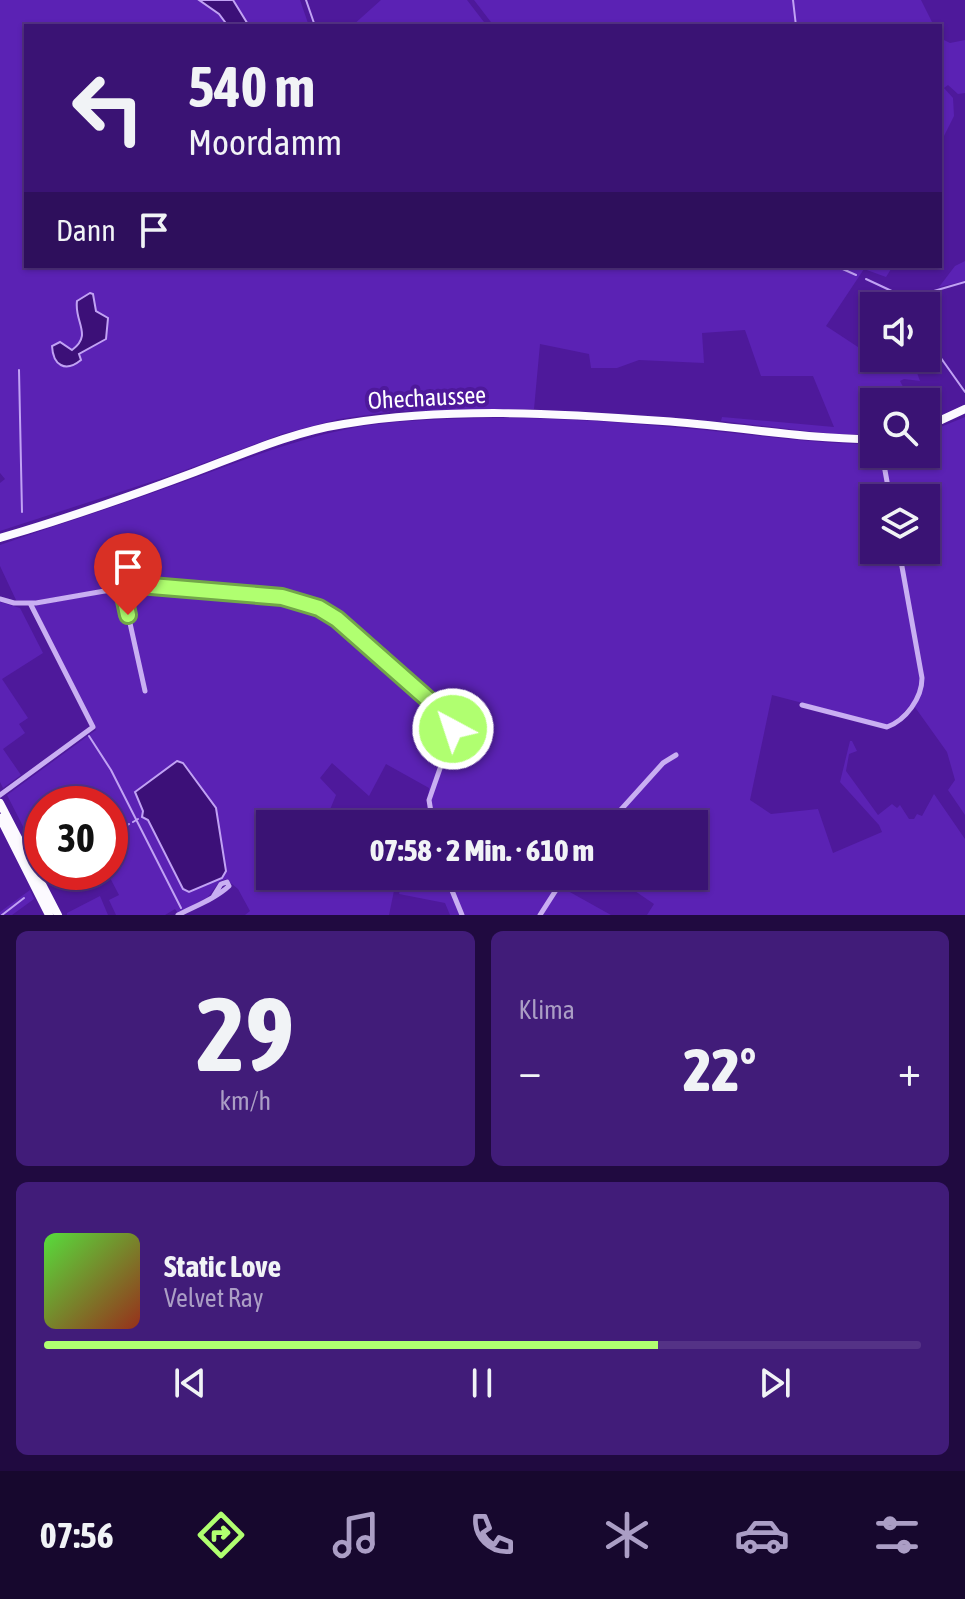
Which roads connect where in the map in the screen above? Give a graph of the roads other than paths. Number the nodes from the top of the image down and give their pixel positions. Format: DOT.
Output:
graph roads {
  1 [pos="965,409"];
  2 [pos="940,421"];
  3 [pos="860,439"];
  4 [pos="0,538"];
  5 [pos="902,564"];
  6 [pos="122,587"];
  7 [pos="0,599"];
  8 [pos="30,603"];
  9 [pos="145,691"];
  10 [pos="802,705"];
  11 [pos="676,755"];
  12 [pos="0,795"];
  13 [pos="0,803"];
  14 [pos="431,810"];
  15 [pos="621,810"];
  16 [pos="0,818"];
  17 [pos="452,890"];
  18 [pos="556,890"];
  19 [pos="213,897"];
  20 [pos="49,915"];
  21 [pos="58,915"];
  22 [pos="178,915"];
  23 [pos="462,915"];
  24 [pos="540,915"];
  1 -- 2 [label="main road"];
  3 -- 4 [label="main road, Ohechaussee"];
  5 -- 10 [label="street"];
  6 -- 8 [label="street"];
  6 -- 9 [label="street"];
  6 -- 14 [label="street"];
  7 -- 8 [label="street"];
  8 -- 12 [label="street"];
  11 -- 15 [label="street"];
  13 -- 21 [label="main road"];
  16 -- 20 [label="main road"];
  17 -- 23 [label="street"];
  18 -- 24 [label="street"];
  19 -- 22 [label="street"];
}
